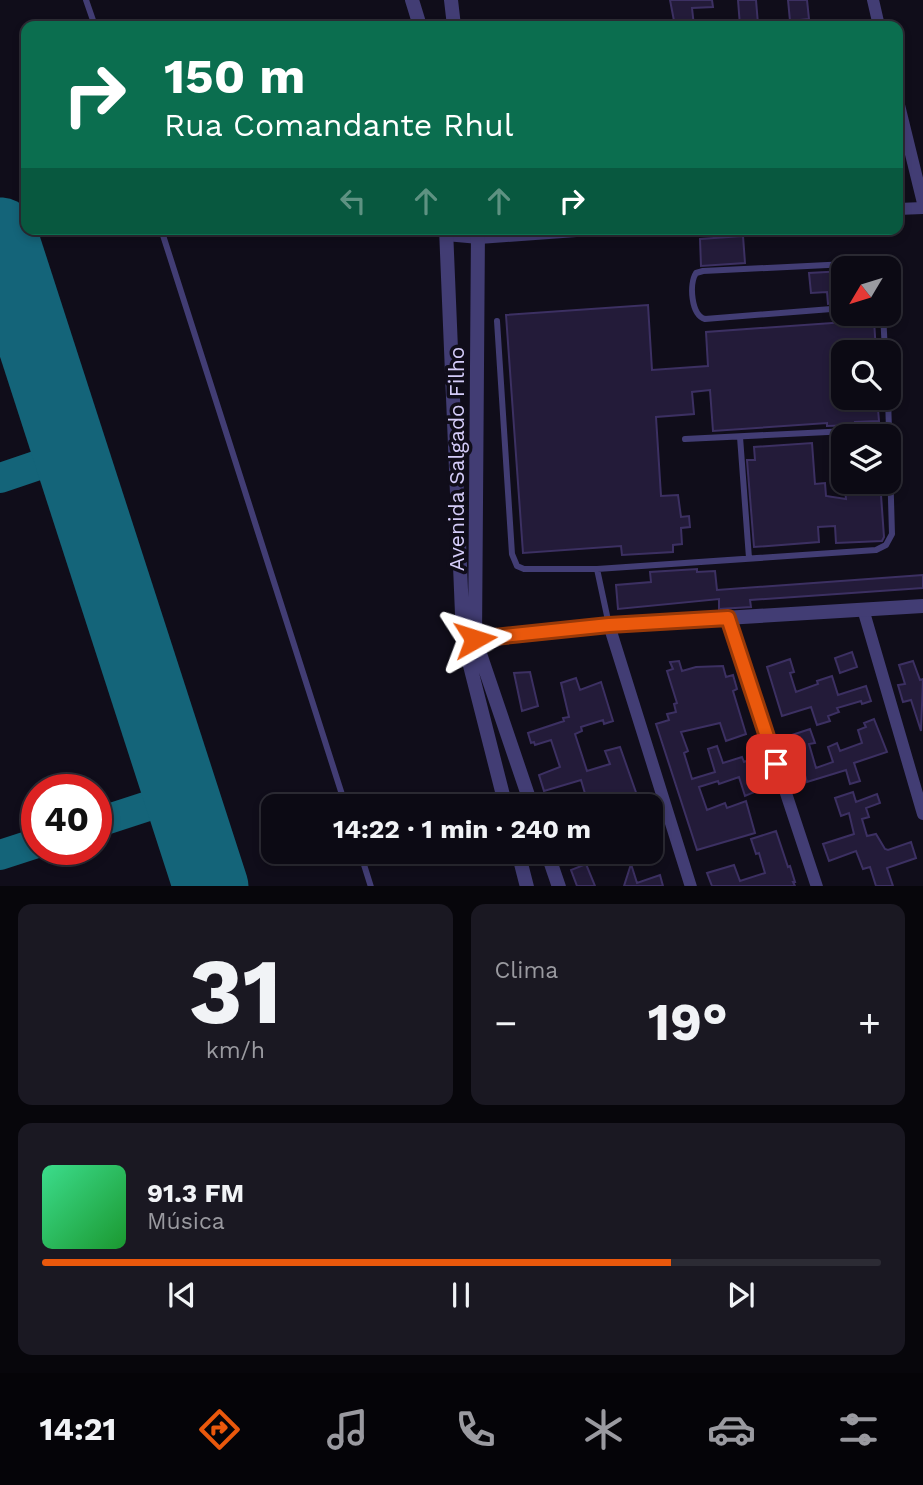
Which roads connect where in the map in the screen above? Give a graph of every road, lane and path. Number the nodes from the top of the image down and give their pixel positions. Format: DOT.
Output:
graph roads {
  1 [pos="86,0"];
  2 [pos="412,0"];
  3 [pos="452,0"];
  4 [pos="873,0"];
  5 [pos="93,21"];
  6 [pos="418,21"];
  7 [pos="454,21"];
  8 [pos="878,21"];
  9 [pos="903,123"];
  10 [pos="923,205"];
  11 [pos="903,208"];
  12 [pos="163,235"];
  13 [pos="446,235"];
  14 [pos="478,235"];
  15 [pos="831,265"];
  16 [pos="831,309"];
  17 [pos="497,321"];
  18 [pos="831,432"];
  19 [pos="740,437"];
  20 [pos="685,439"];
  21 [pos="891,494"];
  22 [pos="749,558"];
  23 [pos="597,569"];
  24 [pos="923,606"];
  25 [pos="863,609"];
  26 [pos="728,618"];
  27 [pos="609,625"];
  28 [pos="469,638"];
  29 [pos="342,794"];
  30 [pos="503,794"];
  31 [pos="527,794"];
  32 [pos="923,814"];
  33 [pos="364,864"];
  34 [pos="521,864"];
  35 [pos="551,864"];
  36 [pos="371,886"];
  37 [pos="527,886"];
  38 [pos="559,886"];
  39 [pos="691,886"];
  40 [pos="817,886"];
  1 -- 5 [label="lane"];
  2 -- 6 [label="street"];
  3 -- 7 [label="street"];
  4 -- 8 [label="street"];
  9 -- 10 [label="street"];
  10 -- 11 [label="street"];
  12 -- 29 [label="lane"];
  13 -- 28 [label="street"];
  14 -- 28 [label="street, Avenida Salgado Filho"];
  15 -- 16 [label="lane"];
  17 -- 23 [label="lane"];
  18 -- 19 [label="lane"];
  19 -- 20 [label="lane"];
  19 -- 22 [label="lane"];
  21 -- 22 [label="lane"];
  22 -- 23 [label="lane"];
  23 -- 27 [label="lane"];
  24 -- 25 [label="street"];
  25 -- 26 [label="street"];
  25 -- 32 [label="street"];
  26 -- 27 [label="street"];
  26 -- 40 [label="street"];
  27 -- 28 [label="street"];
  27 -- 39 [label="street"];
  28 -- 30 [label="street, Avenida Salgado Filho"];
  28 -- 31 [label="street, Avenida Salgado Filho"];
  33 -- 36 [label="lane"];
  34 -- 37 [label="street"];
  35 -- 38 [label="street"];
}
